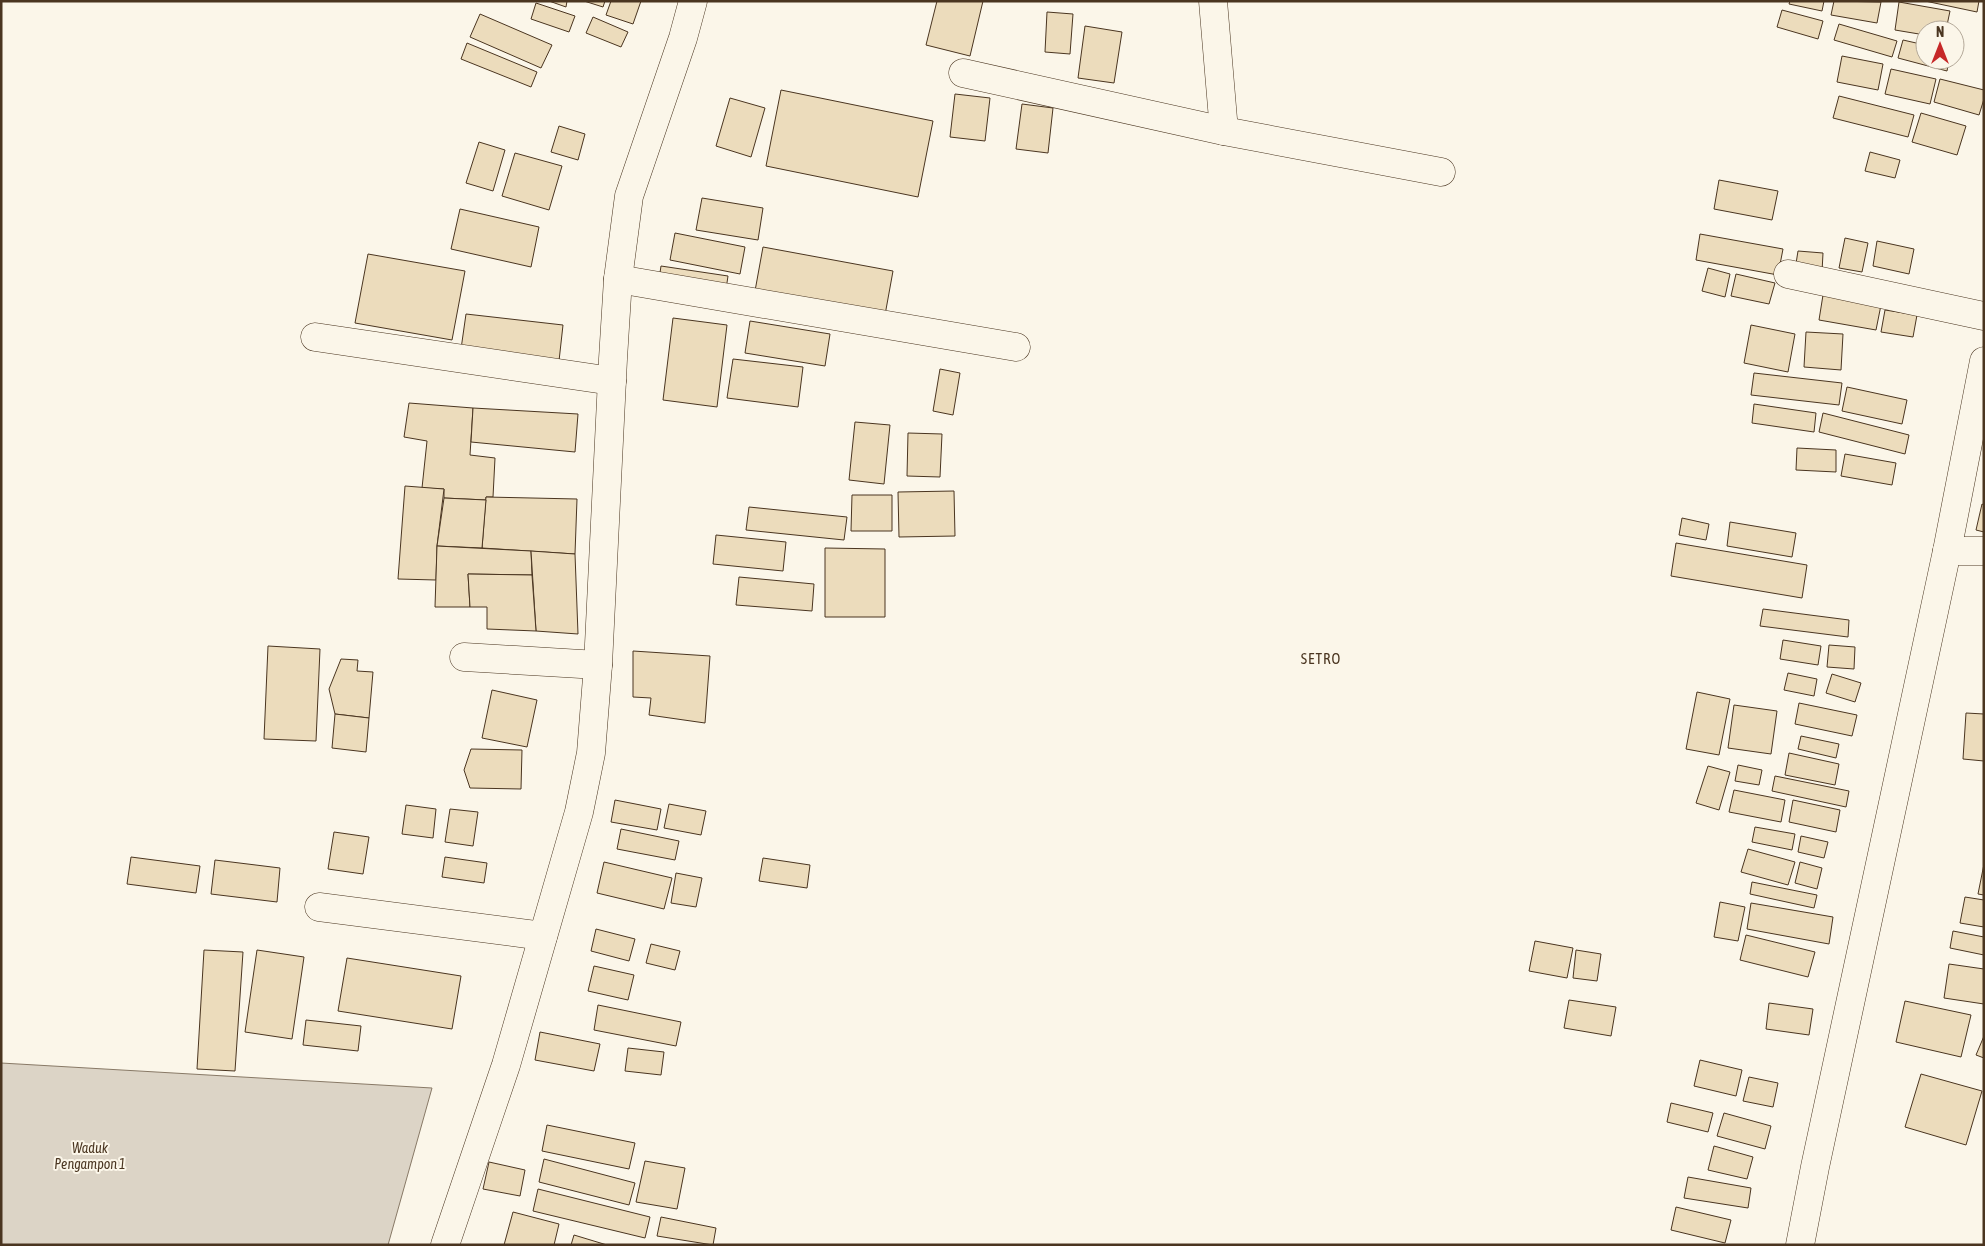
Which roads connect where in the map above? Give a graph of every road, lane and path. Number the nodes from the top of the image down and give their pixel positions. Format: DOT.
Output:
graph roads {
  1 [pos="693,1"];
  2 [pos="1212,1"];
  3 [pos="963,73"];
  4 [pos="1224,131"];
  5 [pos="1441,172"];
  6 [pos="1788,274"];
  7 [pos="618,280"];
  8 [pos="1984,316"];
  9 [pos="315,336"];
  10 [pos="1016,347"];
  11 [pos="1984,361"];
  12 [pos="612,381"];
  13 [pos="1947,551"];
  14 [pos="1984,551"];
  15 [pos="464,657"];
  16 [pos="598,665"];
  17 [pos="319,907"];
  18 [pos="543,936"];
  19 [pos="445,1245"];
  20 [pos="1800,1245"];
  1 -- 7 [label="street"];
  2 -- 4 [label="street"];
  3 -- 4 [label="street"];
  4 -- 5 [label="street"];
  6 -- 8 [label="street"];
  7 -- 10 [label="street"];
  7 -- 12 [label="street"];
  9 -- 12 [label="street"];
  11 -- 13 [label="street"];
  12 -- 16 [label="street"];
  13 -- 14 [label="street"];
  13 -- 20 [label="street"];
  15 -- 16 [label="street"];
  16 -- 18 [label="street"];
  17 -- 18 [label="street"];
  18 -- 19 [label="street"];
}
